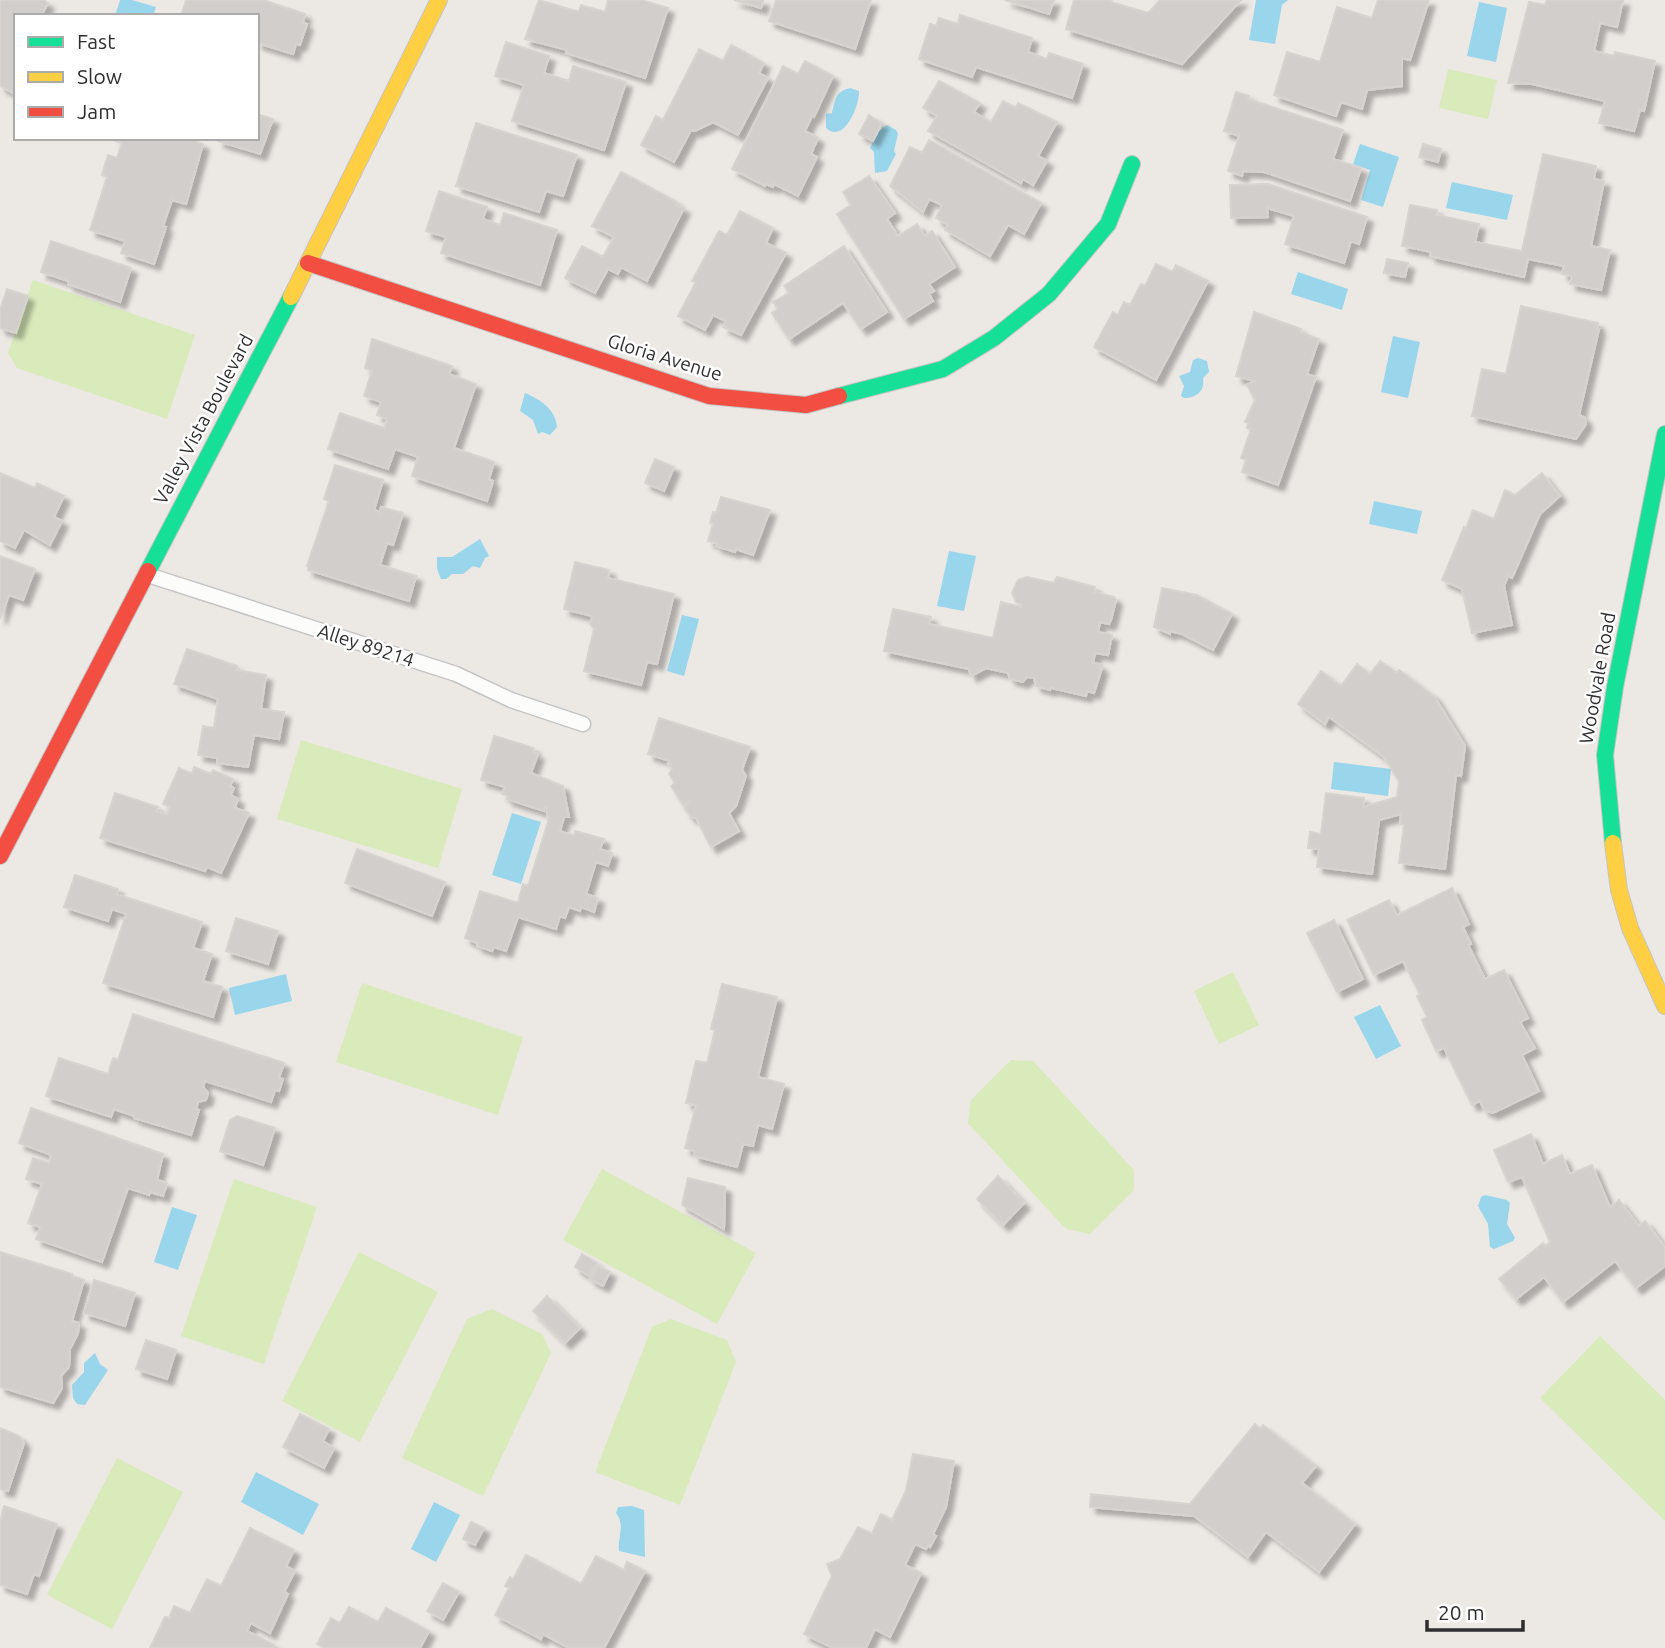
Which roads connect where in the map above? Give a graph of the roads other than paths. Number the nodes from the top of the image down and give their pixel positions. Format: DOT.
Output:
graph roads {
  1 [pos="433,1"];
  2 [pos="1132,164"];
  3 [pos="308,263"];
  4 [pos="1665,434"];
  5 [pos="146,574"];
  6 [pos="583,724"];
  7 [pos="0,856"];
  8 [pos="1665,1006"];
  1 -- 3 [label="street, Valley Vista Boulevard"];
  2 -- 3 [label="street, Gloria Avenue"];
  3 -- 5 [label="street, Valley Vista Boulevard"];
  4 -- 8 [label="street, Woodvale Road"];
  5 -- 6 [label="lane, Alley 89214"];
  5 -- 7 [label="street, Valley Vista Boulevard"];
}
